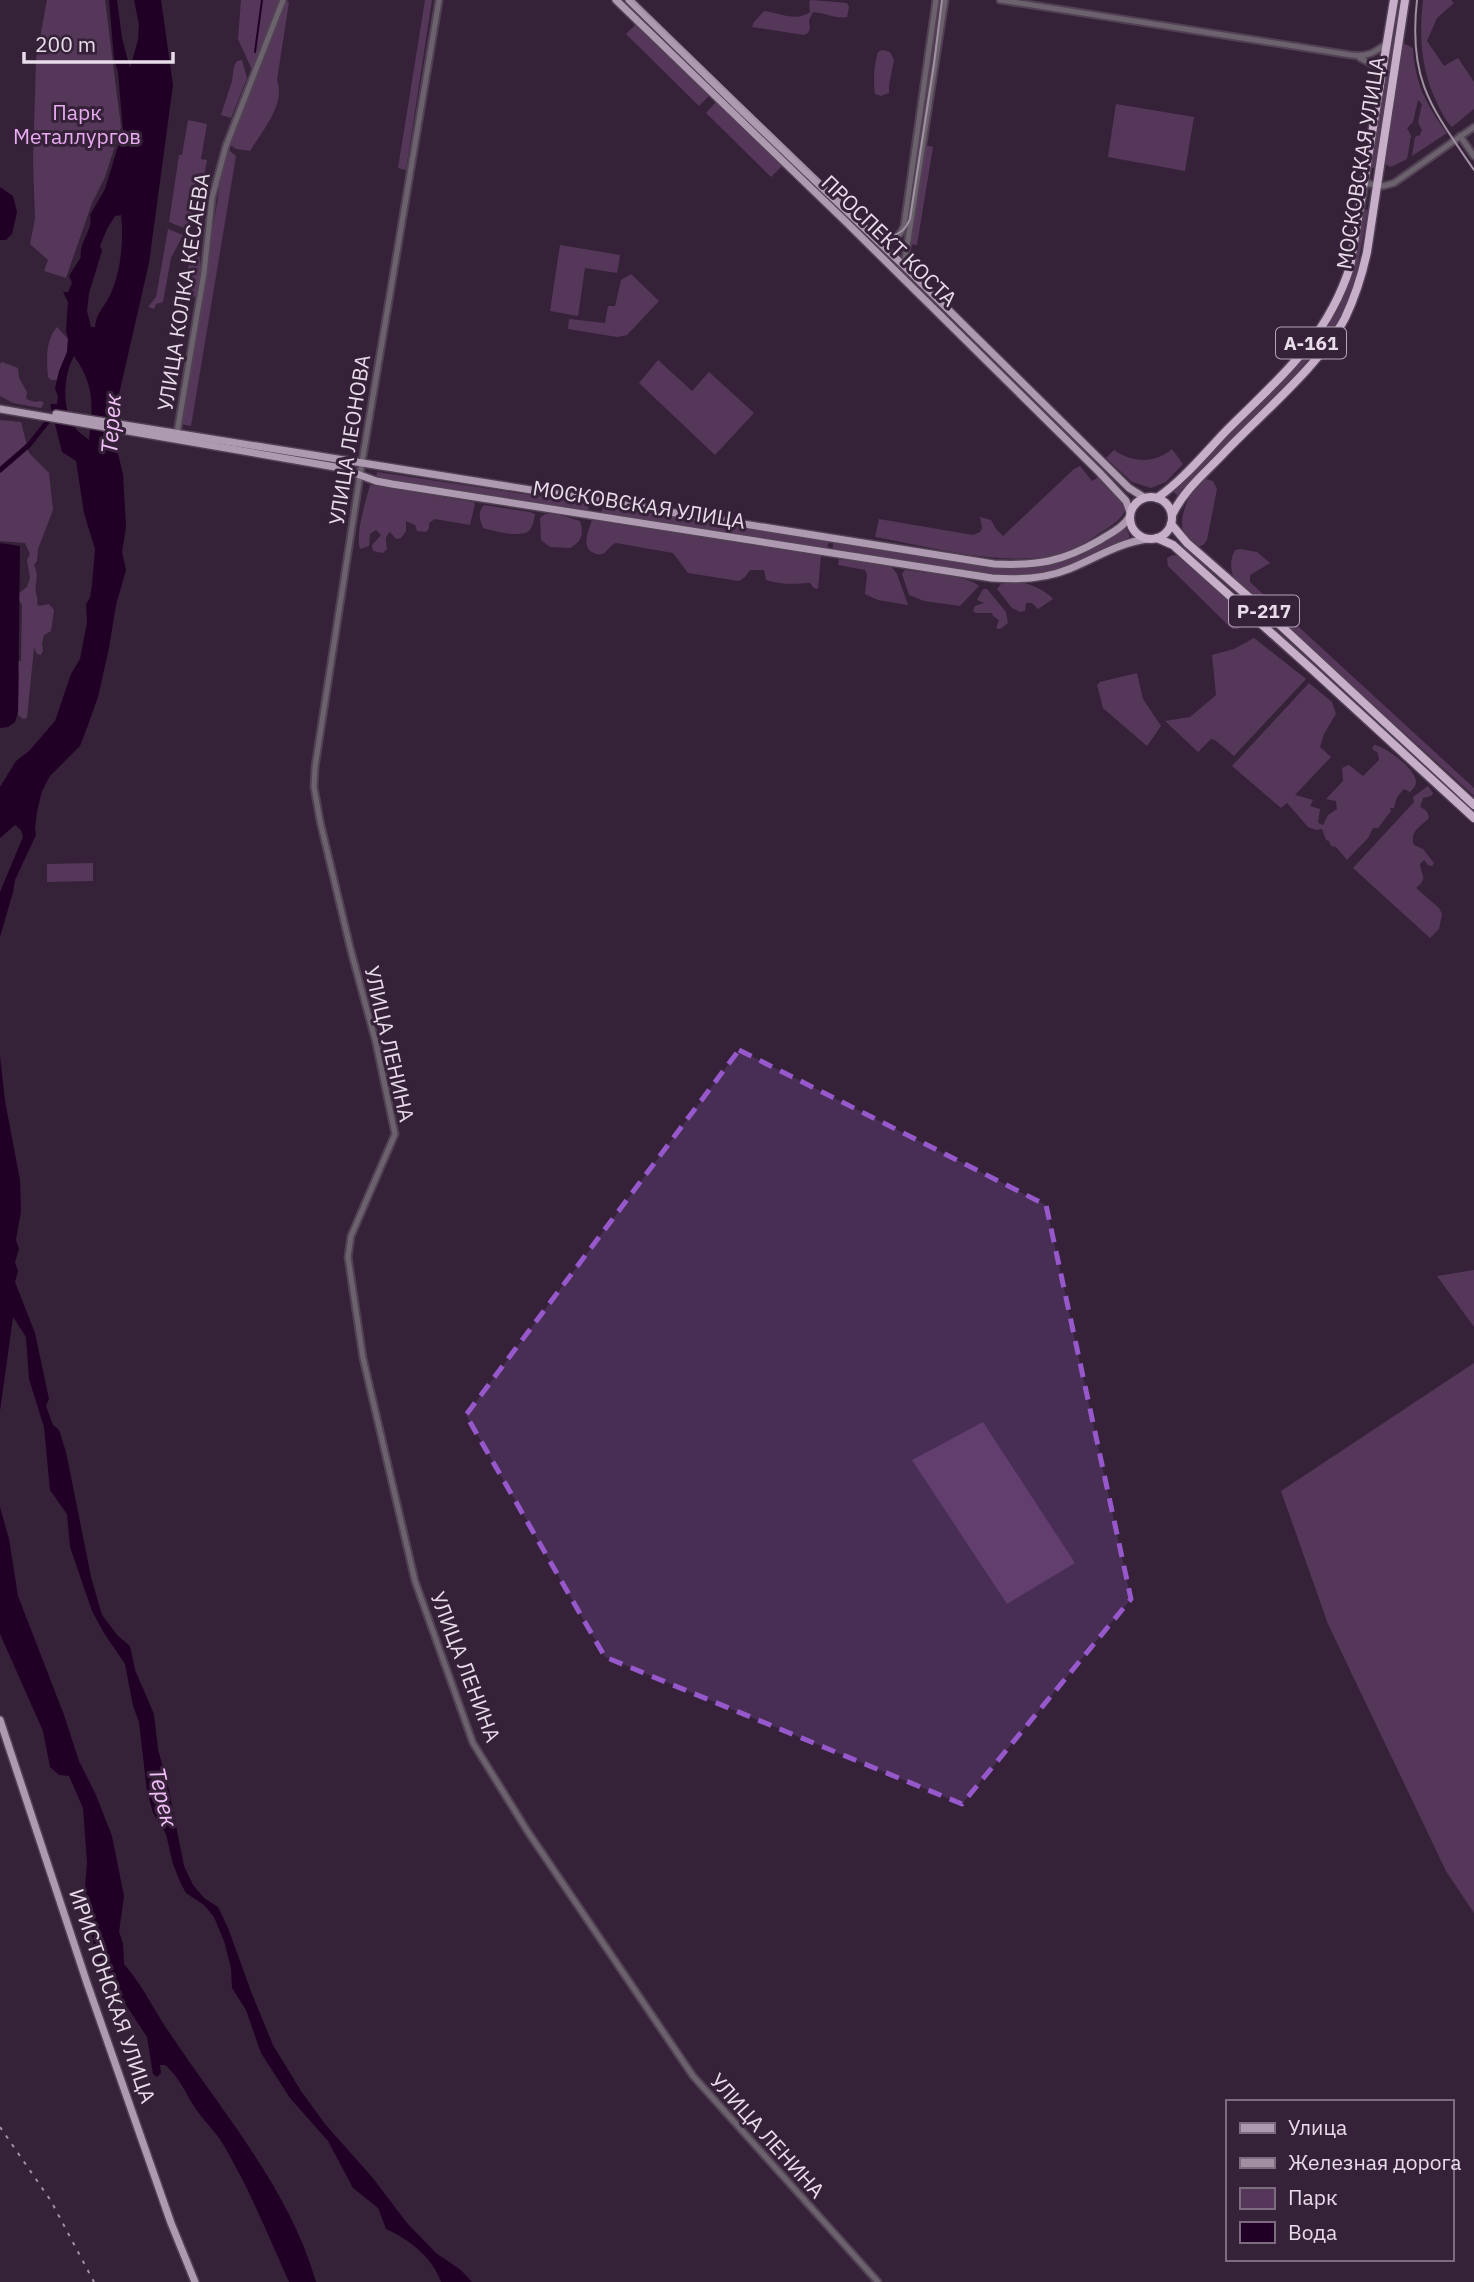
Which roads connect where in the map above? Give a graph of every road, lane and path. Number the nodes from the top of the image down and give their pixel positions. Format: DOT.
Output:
graph roads {
  1 [pos="283,0"];
  2 [pos="439,0"];
  3 [pos="616,0"];
  4 [pos="629,0"];
  5 [pos="936,0"];
  6 [pos="945,0"];
  7 [pos="1000,0"];
  8 [pos="1394,0"];
  9 [pos="1405,0"];
  10 [pos="1386,44"];
  11 [pos="1351,55"];
  12 [pos="1382,74"];
  13 [pos="1474,127"];
  14 [pos="1460,136"];
  15 [pos="1474,156"];
  16 [pos="1364,183"];
  17 [pos="1377,185"];
  18 [pos="867,232"];
  19 [pos="904,266"];
  20 [pos="0,407"];
  21 [pos="122,427"];
  22 [pos="177,433"];
  23 [pos="362,462"];
  24 [pos="360,475"];
  25 [pos="1145,498"];
  26 [pos="1157,498"];
  27 [pos="1130,514"];
  28 [pos="1172,520"];
  29 [pos="1157,538"];
  30 [pos="1147,539"];
  31 [pos="1474,806"];
  32 [pos="1474,818"];
  33 [pos="351,951"];
  34 [pos="0,1720"];
  35 [pos="195,2282"];
  36 [pos="878,2282"];
  1 -- 22 [label="street, УЛИЦА КОЛКА КЕСАЕВА"];
  2 -- 23 [label="street, УЛИЦА ЛЕОНОВА"];
  3 -- 27 [label="main road, ПРОСПЕКТ КОСТА"];
  4 -- 18 [label="main road, ПРОСПЕКТ КОСТА"];
  5 -- 18 [label="street"];
  6 -- 19 [label="street"];
  7 -- 11 [label="street"];
  8 -- 10 [label="highway, МОСКОВСКАЯ УЛИЦА / А-161"];
  9 -- 17 [label="highway, МОСКОВСКАЯ УЛИЦА / А-161"];
  10 -- 11 [label="street"];
  10 -- 12 [label="highway, МОСКОВСКАЯ УЛИЦА / А-161"];
  11 -- 12 [label="street"];
  12 -- 16 [label="highway, МОСКОВСКАЯ УЛИЦА / А-161"];
  13 -- 14 [label="street"];
  14 -- 15 [label="street"];
  14 -- 17 [label="street"];
  16 -- 17 [label="street"];
  16 -- 26 [label="highway, МОСКОВСКАЯ УЛИЦА / А-161"];
  17 -- 28 [label="highway, МОСКОВСКАЯ УЛИЦА / А-161"];
  18 -- 19 [label="main road, ПРОСПЕКТ КОСТА"];
  19 -- 25 [label="main road, ПРОСПЕКТ КОСТА"];
  20 -- 21 [label="main road"];
  21 -- 22 [label="main road, МОСКОВСКАЯ УЛИЦА"];
  21 -- 24 [label="main road, МОСКОВСКАЯ УЛИЦА"];
  22 -- 23 [label="main road, МОСКОВСКАЯ УЛИЦА"];
  23 -- 24 [label="street, УЛИЦА ЛЕОНОВА"];
  23 -- 27 [label="main road, МОСКОВСКАЯ УЛИЦА"];
  24 -- 30 [label="main road, МОСКОВСКАЯ УЛИЦА"];
  24 -- 33 [label="street, УЛИЦА ЛЕОНОВА"];
  25 -- 26 [label="highway"];
  25 -- 27 [label="highway"];
  26 -- 28 [label="highway"];
  27 -- 30 [label="highway"];
  28 -- 29 [label="highway"];
  28 -- 31 [label="highway, Р-217"];
  29 -- 30 [label="highway"];
  29 -- 32 [label="highway, Р-217"];
  33 -- 36 [label="street, УЛИЦА ЛЕНИНА"];
  34 -- 35 [label="main road, ИРИСТОНСКАЯ УЛИЦА"];
}
